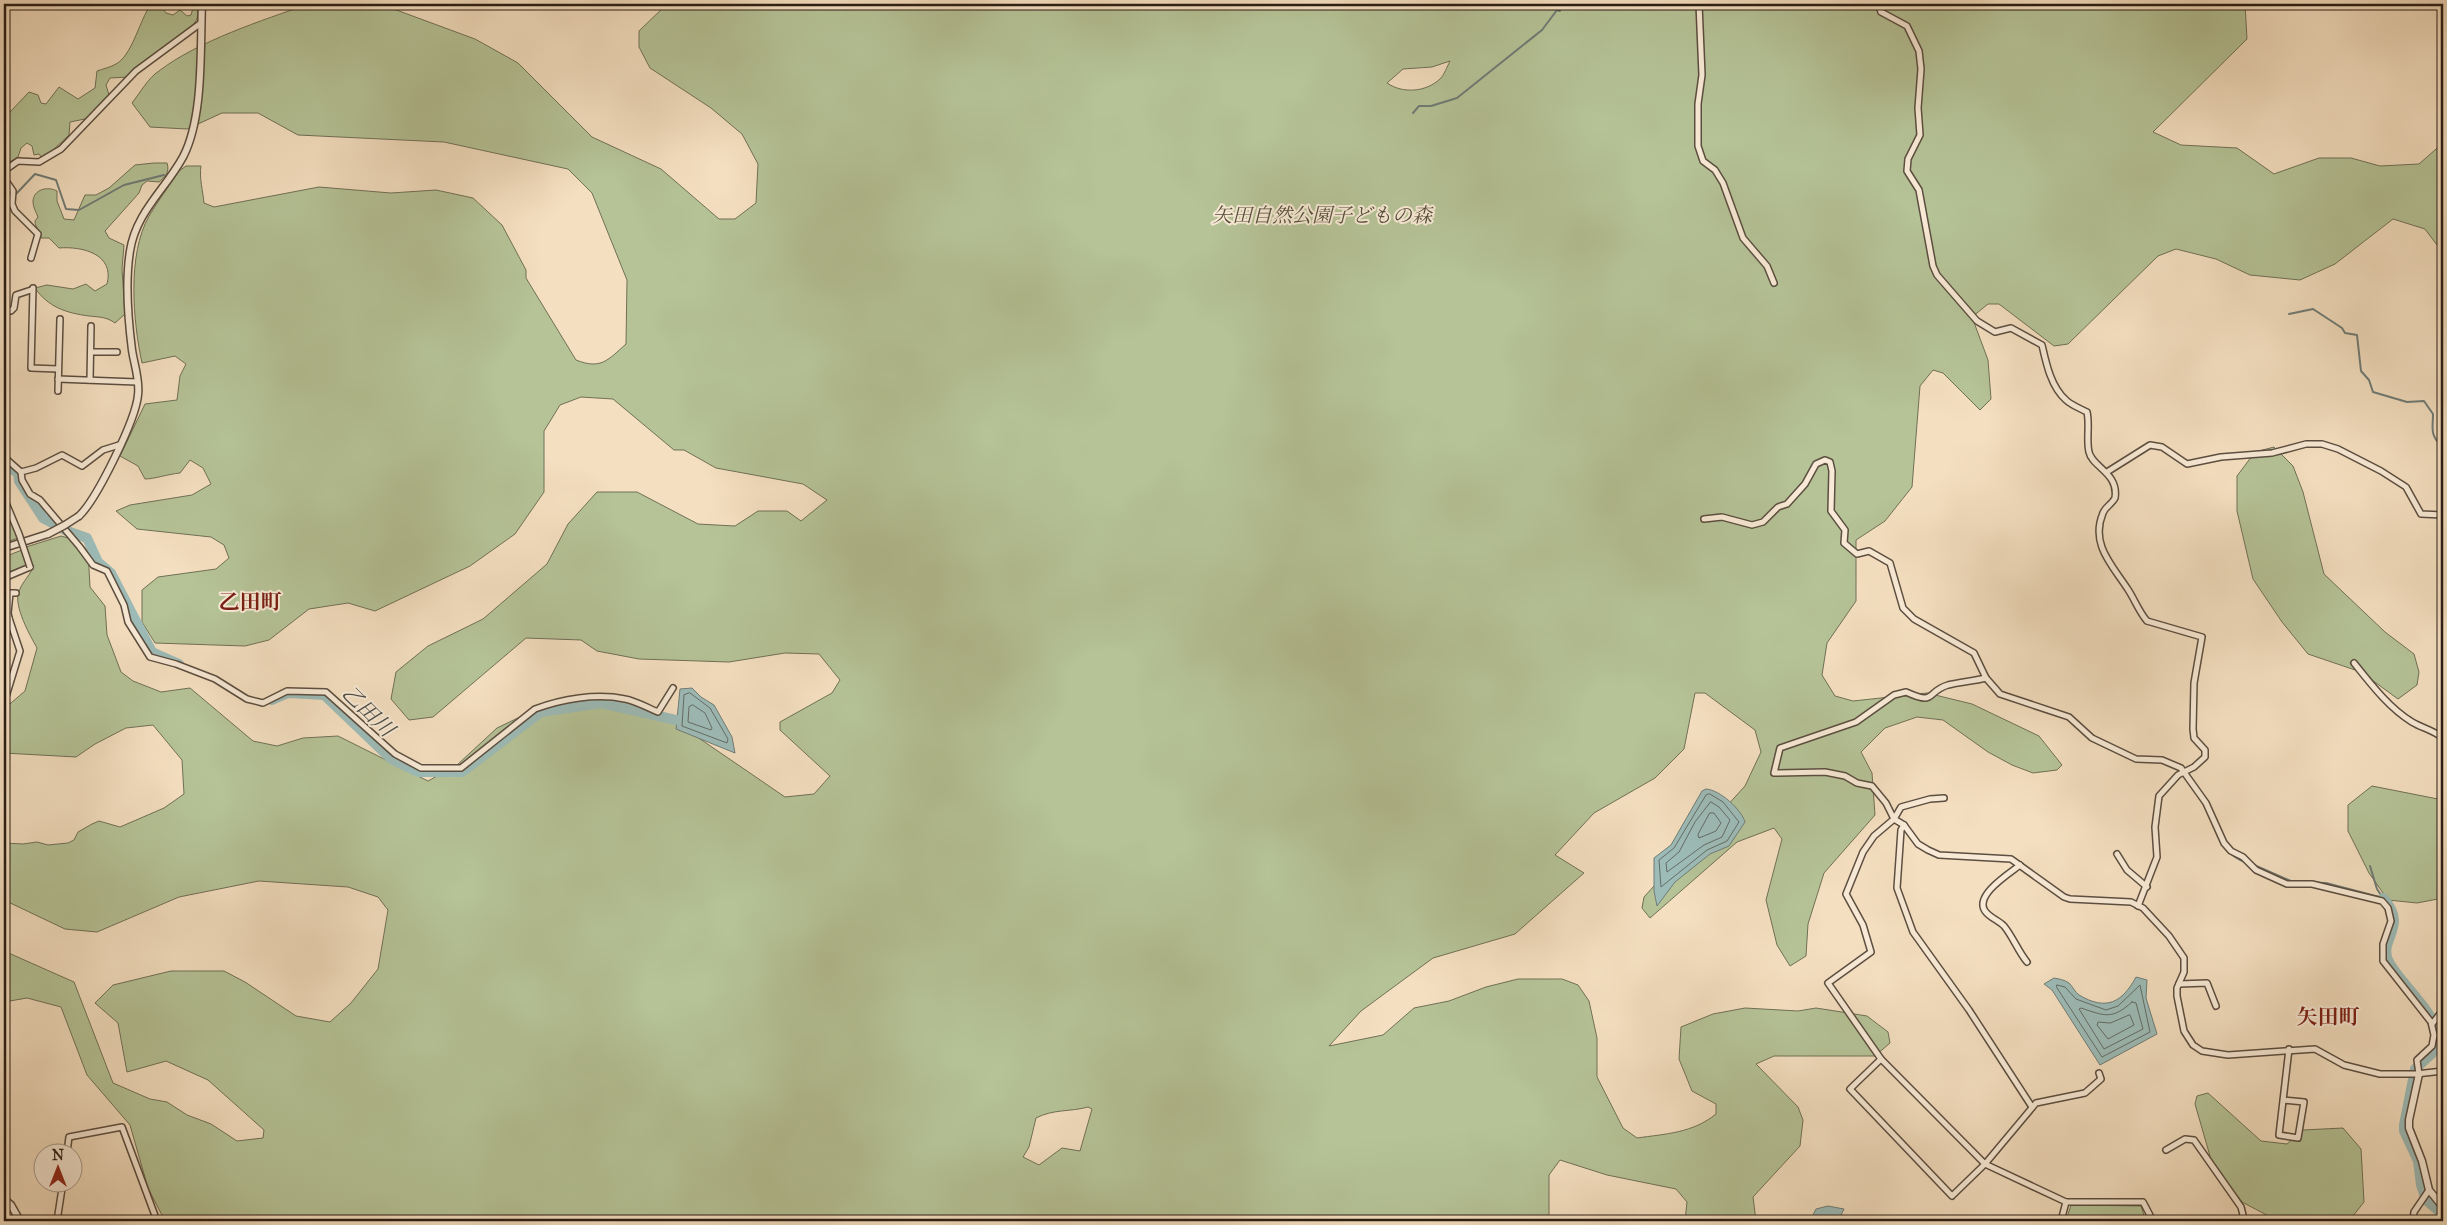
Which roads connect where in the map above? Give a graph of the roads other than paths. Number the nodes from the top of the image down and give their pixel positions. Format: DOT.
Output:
graph roads {
  1 [pos="202,4"];
  2 [pos="1699,4"];
  3 [pos="1878,4"];
  4 [pos="201,23"];
  5 [pos="4,171"];
  6 [pos="4,178"];
  7 [pos="31,258"];
  8 [pos="1774,283"];
  9 [pos="4,310"];
  10 [pos="60,318"];
  11 [pos="91,326"];
  12 [pos="91,352"];
  13 [pos="117,352"];
  14 [pos="58,369"];
  15 [pos="58,379"];
  16 [pos="90,380"];
  17 [pos="137,382"];
  18 [pos="58,391"];
  19 [pos="119,445"];
  20 [pos="4,457"];
  21 [pos="21,472"];
  22 [pos="2107,472"];
  23 [pos="4,473"];
  24 [pos="5,503"];
  25 [pos="2443,515"];
  26 [pos="1704,519"];
  27 [pos="4,548"];
  28 [pos="4,578"];
  29 [pos="16,593"];
  30 [pos="7,618"];
  31 [pos="2354,662"];
  32 [pos="1986,678"];
  33 [pos="673,688"];
  34 [pos="4,703"];
  35 [pos="2443,738"];
  36 [pos="2184,770"];
  37 [pos="1944,798"];
  38 [pos="1894,819"];
  39 [pos="1904,825"];
  40 [pos="2117,854"];
  41 [pos="2020,865"];
  42 [pos="2147,887"];
  43 [pos="2138,906"];
  44 [pos="2027,962"];
  45 [pos="2179,984"];
  46 [pos="2216,1006"];
  47 [pos="2443,1010"];
  48 [pos="2434,1022"];
  49 [pos="2288,1049"];
  50 [pos="1881,1059"];
  51 [pos="2416,1071"];
  52 [pos="2443,1071"];
  53 [pos="2099,1073"];
  54 [pos="2283,1100"];
  55 [pos="2032,1107"];
  56 [pos="68,1142"];
  57 [pos="2166,1150"];
  58 [pos="1985,1164"];
  59 [pos="2429,1190"];
  60 [pos="61,1192"];
  61 [pos="4,1199"];
  62 [pos="2066,1202"];
  63 [pos="2443,1208"];
  64 [pos="20,1221"];
  65 [pos="57,1221"];
  66 [pos="157,1221"];
  67 [pos="2061,1221"];
  68 [pos="2153,1221"];
  69 [pos="2241,1221"];
  70 [pos="2413,1221"];
  1 -- 4 [label="street"];
  2 -- 8 [label="street"];
  3 -- 22 [label="street"];
  4 -- 5 [label="street"];
  4 -- 17 [label="street"];
  6 -- 7 [label="street"];
  9 -- 14 [label="street"];
  10 -- 14 [label="street"];
  11 -- 12 [label="street"];
  12 -- 13 [label="street"];
  12 -- 16 [label="street"];
  14 -- 15 [label="street"];
  15 -- 16 [label="street"];
  15 -- 18 [label="street"];
  16 -- 17 [label="street"];
  17 -- 19 [label="street"];
  19 -- 21 [label="street"];
  19 -- 27 [label="street, bridge"];
  20 -- 21 [label="street"];
  21 -- 33 [label="street"];
  22 -- 25 [label="street"];
  22 -- 36 [label="street"];
  23 -- 24 [label="street"];
  24 -- 28 [label="street, bridge"];
  26 -- 32 [label="street"];
  29 -- 30 [label="street"];
  30 -- 34 [label="street"];
  31 -- 35 [label="street"];
  32 -- 36 [label="street"];
  32 -- 38 [label="street"];
  36 -- 42 [label="street"];
  36 -- 48 [label="street"];
  37 -- 38 [label="street"];
  38 -- 39 [label="street"];
  38 -- 50 [label="street"];
  39 -- 41 [label="street"];
  39 -- 55 [label="street"];
  40 -- 42 [label="street"];
  41 -- 43 [label="street"];
  41 -- 44 [label="street"];
  42 -- 43 [label="street"];
  43 -- 45 [label="street"];
  45 -- 46 [label="street"];
  45 -- 49 [label="street"];
  47 -- 48 [label="street"];
  48 -- 51 [label="street"];
  49 -- 51 [label="street"];
  49 -- 54 [label="street"];
  50 -- 58 [label="street"];
  50 -- 58 [label="street"];
  51 -- 52 [label="street"];
  51 -- 59 [label="street"];
  53 -- 55 [label="street"];
  54 -- 54 [label="street"];
  55 -- 58 [label="street"];
  56 -- 66 [label="street"];
  57 -- 69 [label="street"];
  58 -- 62 [label="street"];
  59 -- 63 [label="street"];
  59 -- 70 [label="street"];
  60 -- 65 [label="street"];
  61 -- 64 [label="street"];
  62 -- 67 [label="street"];
  62 -- 68 [label="street"];
}
